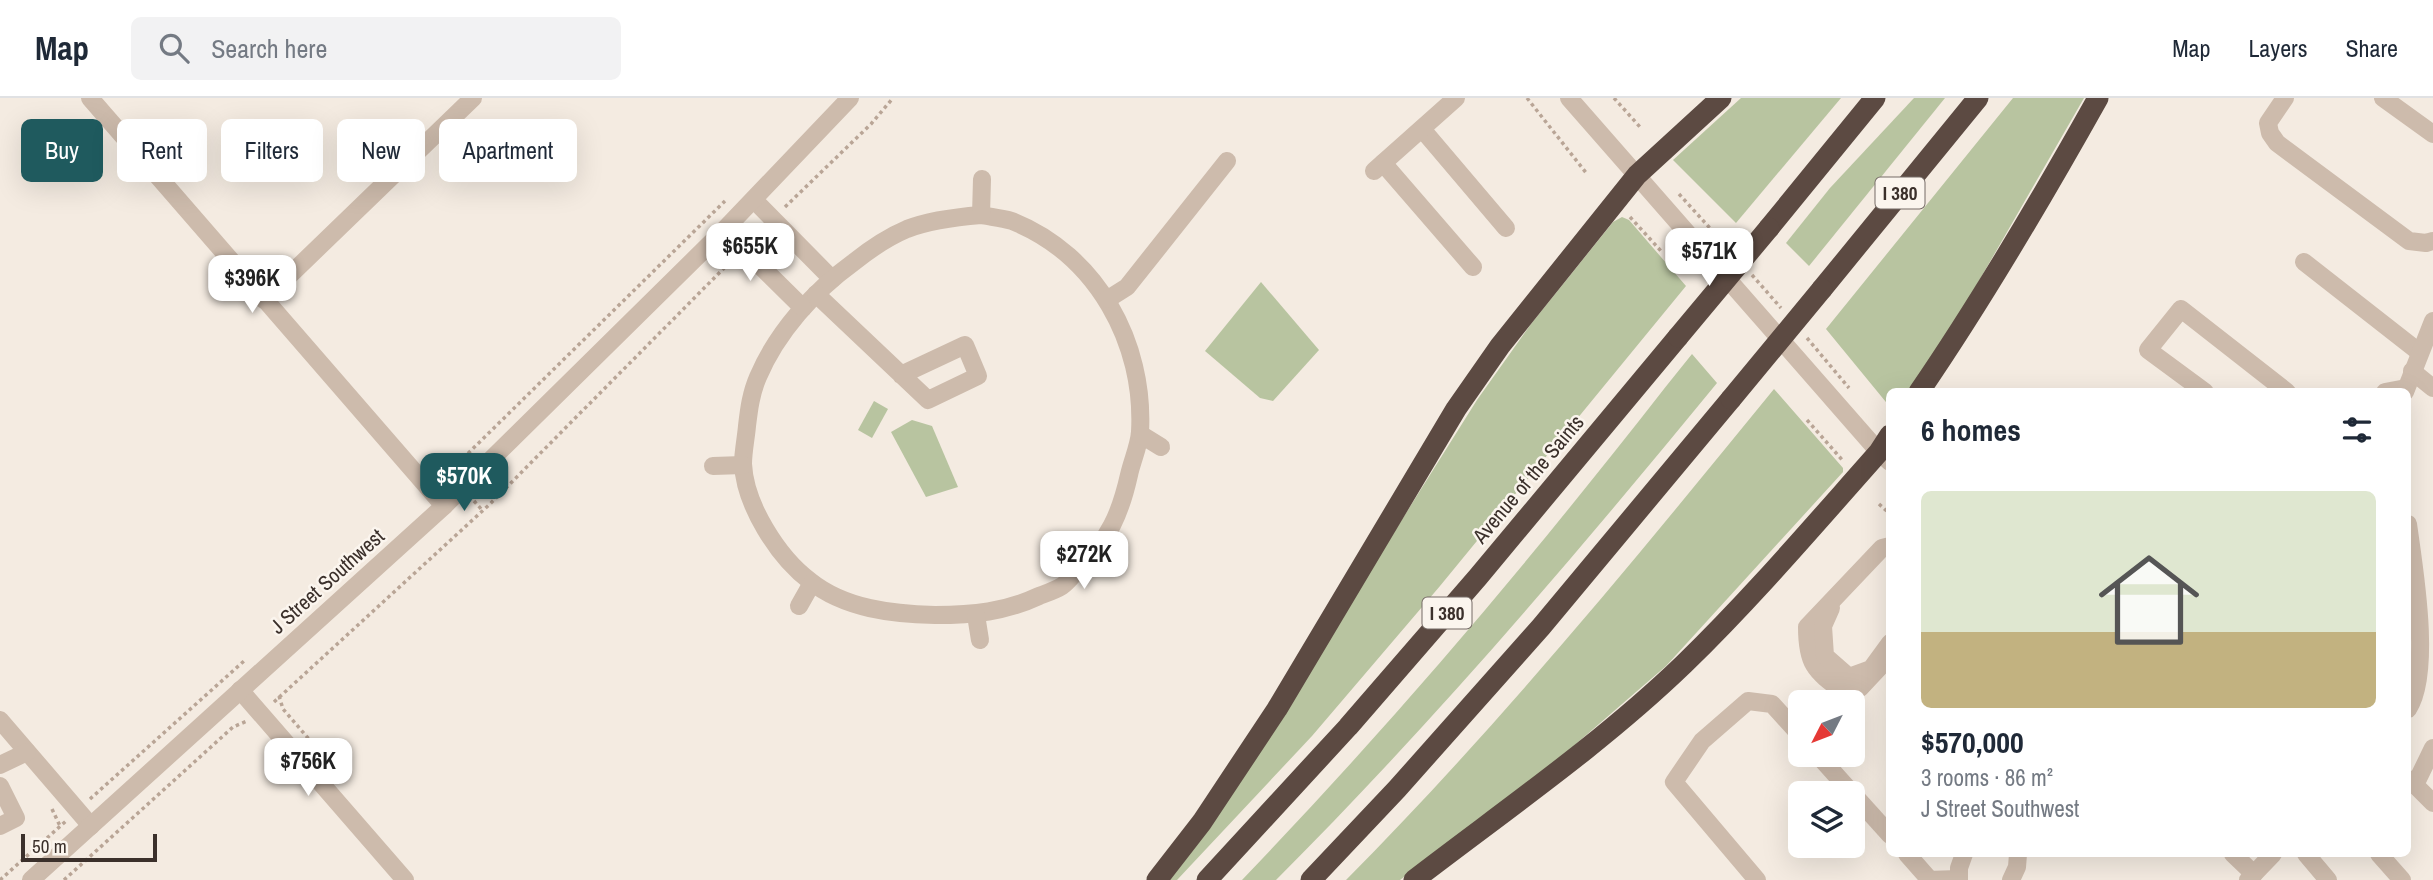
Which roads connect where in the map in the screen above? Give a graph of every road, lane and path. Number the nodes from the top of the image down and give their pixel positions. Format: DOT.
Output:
graph roads {
  1 [pos="90,98"];
  2 [pos="473,98"];
  3 [pos="850,98"];
  4 [pos="893,98"];
  5 [pos="1456,98"];
  6 [pos="1527,98"];
  7 [pos="1569,98"];
  8 [pos="1614,98"];
  9 [pos="1721,98"];
  10 [pos="1875,98"];
  11 [pos="1978,98"];
  12 [pos="2098,98"];
  13 [pos="2285,98"];
  14 [pos="2383,98"];
  15 [pos="1640,127"];
  16 [pos="1422,129"];
  17 [pos="2433,134"];
  18 [pos="1227,161"];
  19 [pos="1587,174"];
  20 [pos="1637,175"];
  21 [pos="982,179"];
  22 [pos="733,192"];
  23 [pos="1678,193"];
  24 [pos="754,200"];
  25 [pos="779,213"];
  26 [pos="981,215"];
  27 [pos="1630,217"];
  28 [pos="1506,228"];
  29 [pos="724,230"];
  30 [pos="2433,241"];
  31 [pos="1730,249"];
  32 [pos="1661,251"];
  33 [pos="737,255"];
  34 [pos="2304,262"];
  35 [pos="1473,267"];
  36 [pos="1748,270"];
  37 [pos="832,279"];
  38 [pos="816,294"];
  39 [pos="1108,299"];
  40 [pos="264,300"];
  41 [pos="803,308"];
  42 [pos="1784,312"];
  43 [pos="2433,321"];
  44 [pos="1802,333"];
  45 [pos="2419,352"];
  46 [pos="2412,371"];
  47 [pos="901,375"];
  48 [pos="1922,388"];
  49 [pos="2200,388"];
  50 [pos="2282,388"];
  51 [pos="2406,388"];
  52 [pos="2433,388"];
  53 [pos="1853,393"];
  54 [pos="1807,420"];
  55 [pos="1140,434"];
  56 [pos="1161,447"];
  57 [pos="1886,450"];
  58 [pos="1845,464"];
  59 [pos="743,465"];
  60 [pos="713,466"];
  61 [pos="441,479"];
  62 [pos="474,501"];
  63 [pos="1879,504"];
  64 [pos="444,506"];
  65 [pos="1886,510"];
  66 [pos="483,511"];
  67 [pos="2411,546"];
  68 [pos="1886,547"];
  69 [pos="812,583"];
  70 [pos="1835,599"];
  71 [pos="799,606"];
  72 [pos="2420,613"];
  73 [pos="976,615"];
  74 [pos="980,640"];
  75 [pos="1886,648"];
  76 [pos="245,660"];
  77 [pos="1886,660"];
  78 [pos="240,690"];
  79 [pos="279,696"];
  80 [pos="272,703"];
  81 [pos="2411,704"];
  82 [pos="249,719"];
  83 [pos="0,720"];
  84 [pos="1788,722"];
  85 [pos="314,745"];
  86 [pos="2433,748"];
  87 [pos="27,752"];
  88 [pos="0,765"];
  89 [pos="1829,767"];
  90 [pos="1842,781"];
  91 [pos="2412,782"];
  92 [pos="0,786"];
  93 [pos="89,800"];
  94 [pos="2433,803"];
  95 [pos="1865,807"];
  96 [pos="66,821"];
  97 [pos="0,826"];
  98 [pos="91,826"];
  99 [pos="1886,830"];
  100 [pos="1910,857"];
  101 [pos="1963,857"];
  102 [pos="2018,857"];
  103 [pos="2235,857"];
  104 [pos="2270,857"];
  105 [pos="2309,857"];
  106 [pos="2382,857"];
  107 [pos="2251,877"];
  108 [pos="1928,879"];
  109 [pos="0,880"];
  110 [pos="31,880"];
  111 [pos="64,880"];
  112 [pos="405,880"];
  113 [pos="1157,880"];
  114 [pos="1208,880"];
  115 [pos="1311,880"];
  116 [pos="1414,880"];
  117 [pos="1757,880"];
  118 [pos="1959,880"];
  119 [pos="2011,880"];
  120 [pos="2328,880"];
  121 [pos="2402,880"];
  1 -- 40 [label="street"];
  2 -- 40 [label="street"];
  3 -- 24 [label="street, J Street Southwest"];
  4 -- 25 [label="path"];
  5 -- 16 [label="street"];
  6 -- 19 [label="path"];
  7 -- 20 [label="street"];
  8 -- 15 [label="path"];
  9 -- 20 [label="highway"];
  10 -- 114 [label="highway, Avenue of the Saints / I 380, bridge"];
  11 -- 115 [label="highway, I 380, bridge"];
  12 -- 48 [label="highway"];
  13 -- 30 [label="street"];
  14 -- 17 [label="street"];
  16 -- 28 [label="street"];
  16 -- 35 [label="street"];
  18 -- 39 [label="street"];
  20 -- 57 [label="street"];
  20 -- 113 [label="highway"];
  21 -- 26 [label="street"];
  22 -- 61 [label="path"];
  23 -- 31 [label="path"];
  24 -- 29 [label="street, J Street Southwest"];
  24 -- 37 [label="street"];
  26 -- 37 [label="street"];
  26 -- 39 [label="street"];
  27 -- 32 [label="path"];
  29 -- 41 [label="street"];
  29 -- 64 [label="street, J Street Southwest"];
  33 -- 66 [label="path"];
  34 -- 45 [label="street"];
  36 -- 42 [label="path"];
  37 -- 38 [label="street"];
  38 -- 41 [label="street"];
  38 -- 47 [label="street"];
  39 -- 55 [label="street"];
  40 -- 64 [label="street"];
  41 -- 59 [label="street"];
  43 -- 45 [label="street"];
  44 -- 53 [label="path"];
  45 -- 46 [label="street"];
  46 -- 51 [label="street"];
  46 -- 52 [label="street"];
  49 -- 50 [label="street"];
  54 -- 58 [label="path"];
  55 -- 56 [label="street"];
  55 -- 73 [label="street"];
  57 -- 116 [label="highway"];
  59 -- 60 [label="street"];
  59 -- 69 [label="street"];
  62 -- 66 [label="path"];
  63 -- 65 [label="path"];
  64 -- 78 [label="street, J Street Southwest"];
  66 -- 79 [label="path"];
  67 -- 72 [label="street"];
  68 -- 70 [label="street"];
  69 -- 71 [label="street"];
  69 -- 73 [label="street"];
  70 -- 75 [label="street"];
  70 -- 77 [label="street"];
  72 -- 81 [label="street"];
  73 -- 74 [label="street"];
  76 -- 93 [label="path"];
  78 -- 98 [label="street, J Street Southwest"];
  78 -- 112 [label="street"];
  79 -- 80 [label="path"];
  79 -- 85 [label="path"];
  82 -- 111 [label="path"];
  83 -- 87 [label="street"];
  84 -- 117 [label="street"];
  86 -- 91 [label="street"];
  87 -- 88 [label="street"];
  87 -- 98 [label="street"];
  89 -- 90 [label="street"];
  91 -- 94 [label="street"];
  92 -- 97 [label="street"];
  95 -- 99 [label="street"];
  96 -- 109 [label="path"];
  98 -- 110 [label="street, J Street Southwest"];
  100 -- 108 [label="street"];
  101 -- 118 [label="street"];
  102 -- 119 [label="street"];
  103 -- 107 [label="street"];
  104 -- 107 [label="street"];
  105 -- 120 [label="street"];
  106 -- 121 [label="street"];
  108 -- 118 [label="street"];
}
